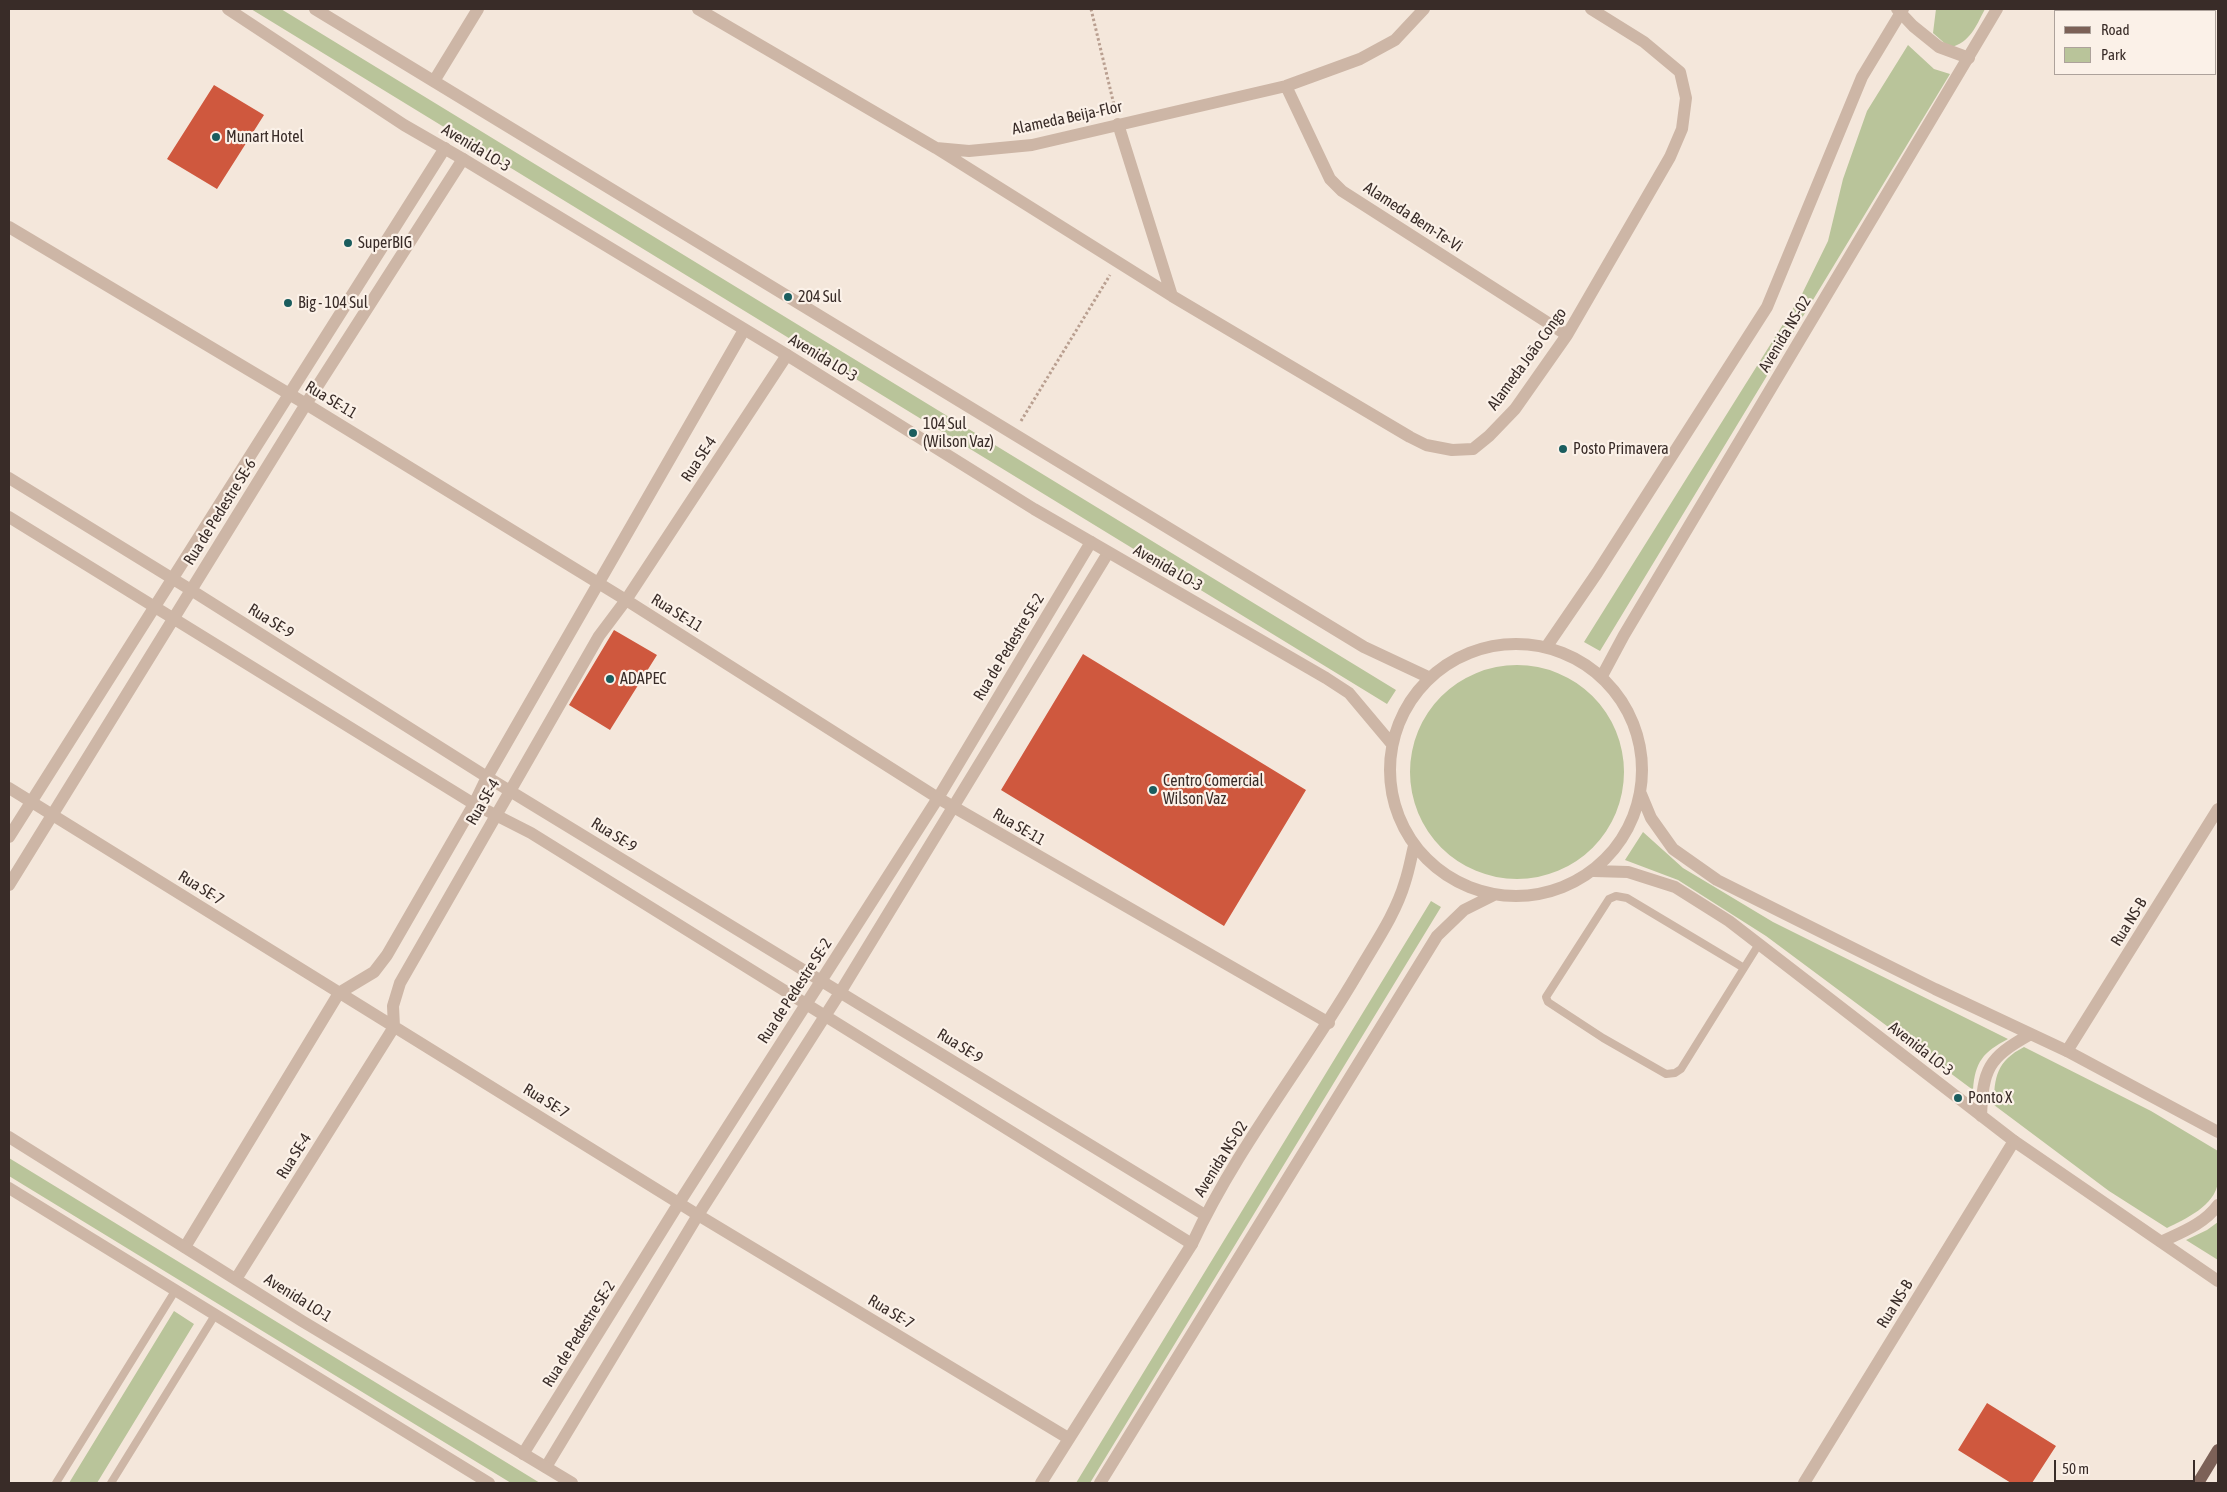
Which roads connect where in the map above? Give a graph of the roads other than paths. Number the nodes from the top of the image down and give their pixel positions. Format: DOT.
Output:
graph roads {
  1 [pos="228,9"];
  2 [pos="315,9"];
  3 [pos="478,9"];
  4 [pos="698,9"];
  5 [pos="1424,9"];
  6 [pos="1591,9"];
  7 [pos="1997,9"];
  8 [pos="1900,10"];
  9 [pos="1969,58"];
  10 [pos="434,81"];
  11 [pos="1286,86"];
  12 [pos="1118,124"];
  13 [pos="446,148"];
  14 [pos="936,148"];
  15 [pos="464,159"];
  16 [pos="9,227"];
  17 [pos="1172,296"];
  18 [pos="744,330"];
  19 [pos="1567,335"];
  20 [pos="787,355"];
  21 [pos="288,394"];
  22 [pos="306,404"];
  23 [pos="9,478"];
  24 [pos="9,517"];
  25 [pos="1090,542"];
  26 [pos="1108,553"];
  27 [pos="172,578"];
  28 [pos="599,584"];
  29 [pos="191,590"];
  30 [pos="626,600"];
  31 [pos="154,608"];
  32 [pos="172,619"];
  33 [pos="1547,646"];
  34 [pos="1602,676"];
  35 [pos="1428,677"];
  36 [pos="1391,743"];
  37 [pos="487,777"];
  38 [pos="9,788"];
  39 [pos="509,789"];
  40 [pos="1641,794"];
  41 [pos="938,798"];
  42 [pos="30,801"];
  43 [pos="474,804"];
  44 [pos="954,808"];
  45 [pos="2218,809"];
  46 [pos="52,814"];
  47 [pos="494,815"];
  48 [pos="9,837"];
  49 [pos="1414,846"];
  50 [pos="1594,871"];
  51 [pos="9,885"];
  52 [pos="1494,895"];
  53 [pos="1759,944"];
  54 [pos="1744,968"];
  55 [pos="821,982"];
  56 [pos="841,991"];
  57 [pos="339,993"];
  58 [pos="805,1005"];
  59 [pos="824,1017"];
  60 [pos="1329,1023"];
  61 [pos="394,1026"];
  62 [pos="2029,1035"];
  63 [pos="2068,1051"];
  64 [pos="1981,1116"];
  65 [pos="2218,1132"];
  66 [pos="9,1137"];
  67 [pos="2014,1141"];
  68 [pos="9,1188"];
  69 [pos="680,1203"];
  70 [pos="2218,1205"];
  71 [pos="698,1215"];
  72 [pos="1205,1215"];
  73 [pos="2161,1242"];
  74 [pos="1192,1244"];
  75 [pos="185,1247"];
  76 [pos="236,1279"];
  77 [pos="2218,1281"];
  78 [pos="175,1291"];
  79 [pos="215,1315"];
  80 [pos="1068,1438"];
  81 [pos="2218,1450"];
  82 [pos="523,1454"];
  83 [pos="546,1468"];
  84 [pos="56,1483"];
  85 [pos="111,1483"];
  86 [pos="489,1483"];
  87 [pos="572,1483"];
  88 [pos="1041,1483"];
  89 [pos="1100,1483"];
  90 [pos="1804,1483"];
  91 [pos="2198,1483"];
  1 -- 13 [label="street, Avenida LO-3"];
  2 -- 10 [label="street, Avenida LO-3"];
  3 -- 10 [label="street"];
  4 -- 14 [label="street, Alameda Beija-Flor"];
  5 -- 11 [label="street, Alameda Beija-Flor"];
  6 -- 19 [label="street, Alameda João Congo"];
  7 -- 9 [label="street, Avenida NS-02"];
  8 -- 9 [label="street"];
  8 -- 33 [label="street, Avenida NS-02"];
  9 -- 34 [label="street, Avenida NS-02"];
  10 -- 35 [label="street, Avenida LO-3"];
  11 -- 12 [label="street, Alameda Beija-Flor"];
  11 -- 19 [label="street, Alameda Bem-Te-Vi"];
  12 -- 14 [label="street, Alameda Beija-Flor"];
  12 -- 17 [label="street"];
  13 -- 15 [label="street, Avenida LO-3"];
  13 -- 21 [label="street, Rua de Pedestre SE-6"];
  14 -- 17 [label="street, Alameda João Congo"];
  15 -- 18 [label="street, Avenida LO-3"];
  15 -- 22 [label="street, Rua de Pedestre SE-6"];
  16 -- 21 [label="street, Rua SE-11"];
  17 -- 19 [label="street, Alameda João Congo"];
  18 -- 20 [label="street, Avenida LO-3"];
  18 -- 28 [label="street, Rua SE-4"];
  20 -- 25 [label="street, Avenida LO-3"];
  20 -- 30 [label="street, Rua SE-4"];
  21 -- 22 [label="street, Rua SE-11"];
  21 -- 27 [label="street, Rua de Pedestre SE-6"];
  22 -- 28 [label="street, Rua SE-11"];
  22 -- 29 [label="street, Rua de Pedestre SE-6"];
  23 -- 27 [label="street, Rua SE-9"];
  24 -- 31 [label="street"];
  25 -- 26 [label="street, Avenida LO-3"];
  25 -- 41 [label="street, Rua de Pedestre SE-2"];
  26 -- 36 [label="street, Avenida LO-3"];
  26 -- 44 [label="street"];
  27 -- 29 [label="street, Rua SE-9"];
  27 -- 31 [label="street, Rua de Pedestre SE-6"];
  28 -- 30 [label="street, Rua SE-11"];
  28 -- 37 [label="street, Rua SE-4"];
  29 -- 32 [label="street, Rua de Pedestre SE-6"];
  29 -- 37 [label="street, Rua SE-9"];
  30 -- 39 [label="street, Rua SE-4"];
  30 -- 41 [label="street, Rua SE-11"];
  31 -- 32 [label="street"];
  31 -- 42 [label="street, Rua de Pedestre SE-6"];
  32 -- 43 [label="street"];
  32 -- 46 [label="street, Rua de Pedestre SE-6"];
  33 -- 34 [label="street"];
  33 -- 35 [label="street"];
  34 -- 40 [label="street"];
  35 -- 36 [label="street"];
  36 -- 49 [label="street"];
  37 -- 39 [label="street, Rua SE-9"];
  37 -- 43 [label="street, Rua SE-4"];
  38 -- 42 [label="street, Rua SE-7"];
  39 -- 47 [label="street, Rua SE-4"];
  39 -- 55 [label="street, Rua SE-9"];
  40 -- 50 [label="street"];
  40 -- 62 [label="street"];
  41 -- 44 [label="street, Rua SE-11"];
  41 -- 55 [label="street, Rua de Pedestre SE-2"];
  42 -- 46 [label="street, Rua SE-7"];
  42 -- 48 [label="street, Rua de Pedestre SE-6"];
  43 -- 47 [label="street"];
  43 -- 57 [label="street, Rua SE-4"];
  44 -- 56 [label="street"];
  44 -- 60 [label="street, Rua SE-11"];
  45 -- 63 [label="street, Rua NS-B"];
  46 -- 51 [label="street, Rua de Pedestre SE-6"];
  46 -- 57 [label="street, Rua SE-7"];
  47 -- 58 [label="street"];
  47 -- 61 [label="street, Rua SE-4"];
  49 -- 52 [label="street"];
  49 -- 60 [label="street, Avenida NS-02"];
  50 -- 52 [label="street"];
  50 -- 53 [label="street, Avenida LO-3"];
  52 -- 89 [label="street"];
  53 -- 54 [label="lane"];
  53 -- 64 [label="street, Avenida LO-3"];
  54 -- 54 [label="lane"];
  55 -- 56 [label="street, Rua SE-9"];
  55 -- 58 [label="street, Rua de Pedestre SE-2"];
  56 -- 59 [label="street"];
  56 -- 72 [label="street, Rua SE-9"];
  57 -- 61 [label="street, Rua SE-7"];
  57 -- 75 [label="street, Rua SE-4"];
  58 -- 59 [label="street"];
  58 -- 69 [label="street, Rua de Pedestre SE-2"];
  59 -- 71 [label="street"];
  59 -- 74 [label="street"];
  60 -- 72 [label="street, Avenida NS-02"];
  61 -- 69 [label="street, Rua SE-7"];
  61 -- 76 [label="street, Rua SE-4"];
  62 -- 63 [label="street"];
  62 -- 64 [label="street"];
  63 -- 65 [label="street"];
  64 -- 67 [label="street, Avenida LO-3"];
  66 -- 75 [label="street, Avenida LO-1"];
  67 -- 73 [label="street, Avenida LO-3"];
  67 -- 90 [label="street, Rua NS-B"];
  68 -- 78 [label="street"];
  69 -- 71 [label="street, Rua SE-7"];
  69 -- 82 [label="street, Rua de Pedestre SE-2"];
  70 -- 73 [label="street"];
  71 -- 80 [label="street, Rua SE-7"];
  71 -- 83 [label="street"];
  72 -- 74 [label="street, Avenida NS-02"];
  73 -- 77 [label="street, Avenida LO-3"];
  74 -- 80 [label="street, Avenida NS-02"];
  75 -- 76 [label="street, Avenida LO-1"];
  76 -- 82 [label="street, Avenida LO-1"];
  78 -- 79 [label="street"];
  78 -- 84 [label="lane"];
  79 -- 85 [label="lane"];
  79 -- 86 [label="street"];
  80 -- 88 [label="street, Avenida NS-02"];
  81 -- 91 [label="main road"];
  82 -- 83 [label="street, Avenida LO-1"];
  83 -- 87 [label="street, Avenida LO-1"];
}
